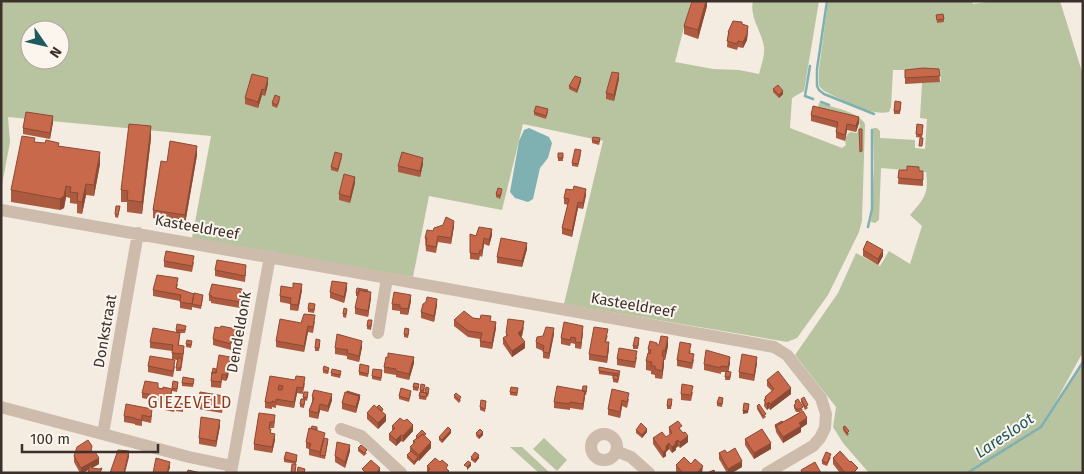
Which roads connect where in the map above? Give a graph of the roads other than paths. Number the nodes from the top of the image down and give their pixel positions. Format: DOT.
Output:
graph roads {
  1 [pos="1,211"];
  2 [pos="138,234"];
  3 [pos="270,256"];
  4 [pos="387,278"];
  5 [pos="378,333"];
  6 [pos="1,407"];
  7 [pos="341,429"];
  8 [pos="103,434"];
  9 [pos="616,451"];
  10 [pos="231,470"];
  11 [pos="401,473"];
  12 [pos="649,473"];
  13 [pos="767,473"];
  1 -- 2 [label="street, Kasteeldreef"];
  2 -- 3 [label="street, Kasteeldreef"];
  2 -- 8 [label="street, Donkstraat"];
  3 -- 4 [label="street, Kasteeldreef"];
  3 -- 10 [label="street, Dendeldonk"];
  4 -- 5 [label="street"];
  4 -- 13 [label="street, Kasteeldreef"];
  6 -- 8 [label="street"];
  7 -- 11 [label="street"];
  8 -- 10 [label="street"];
  9 -- 12 [label="street"];
}
